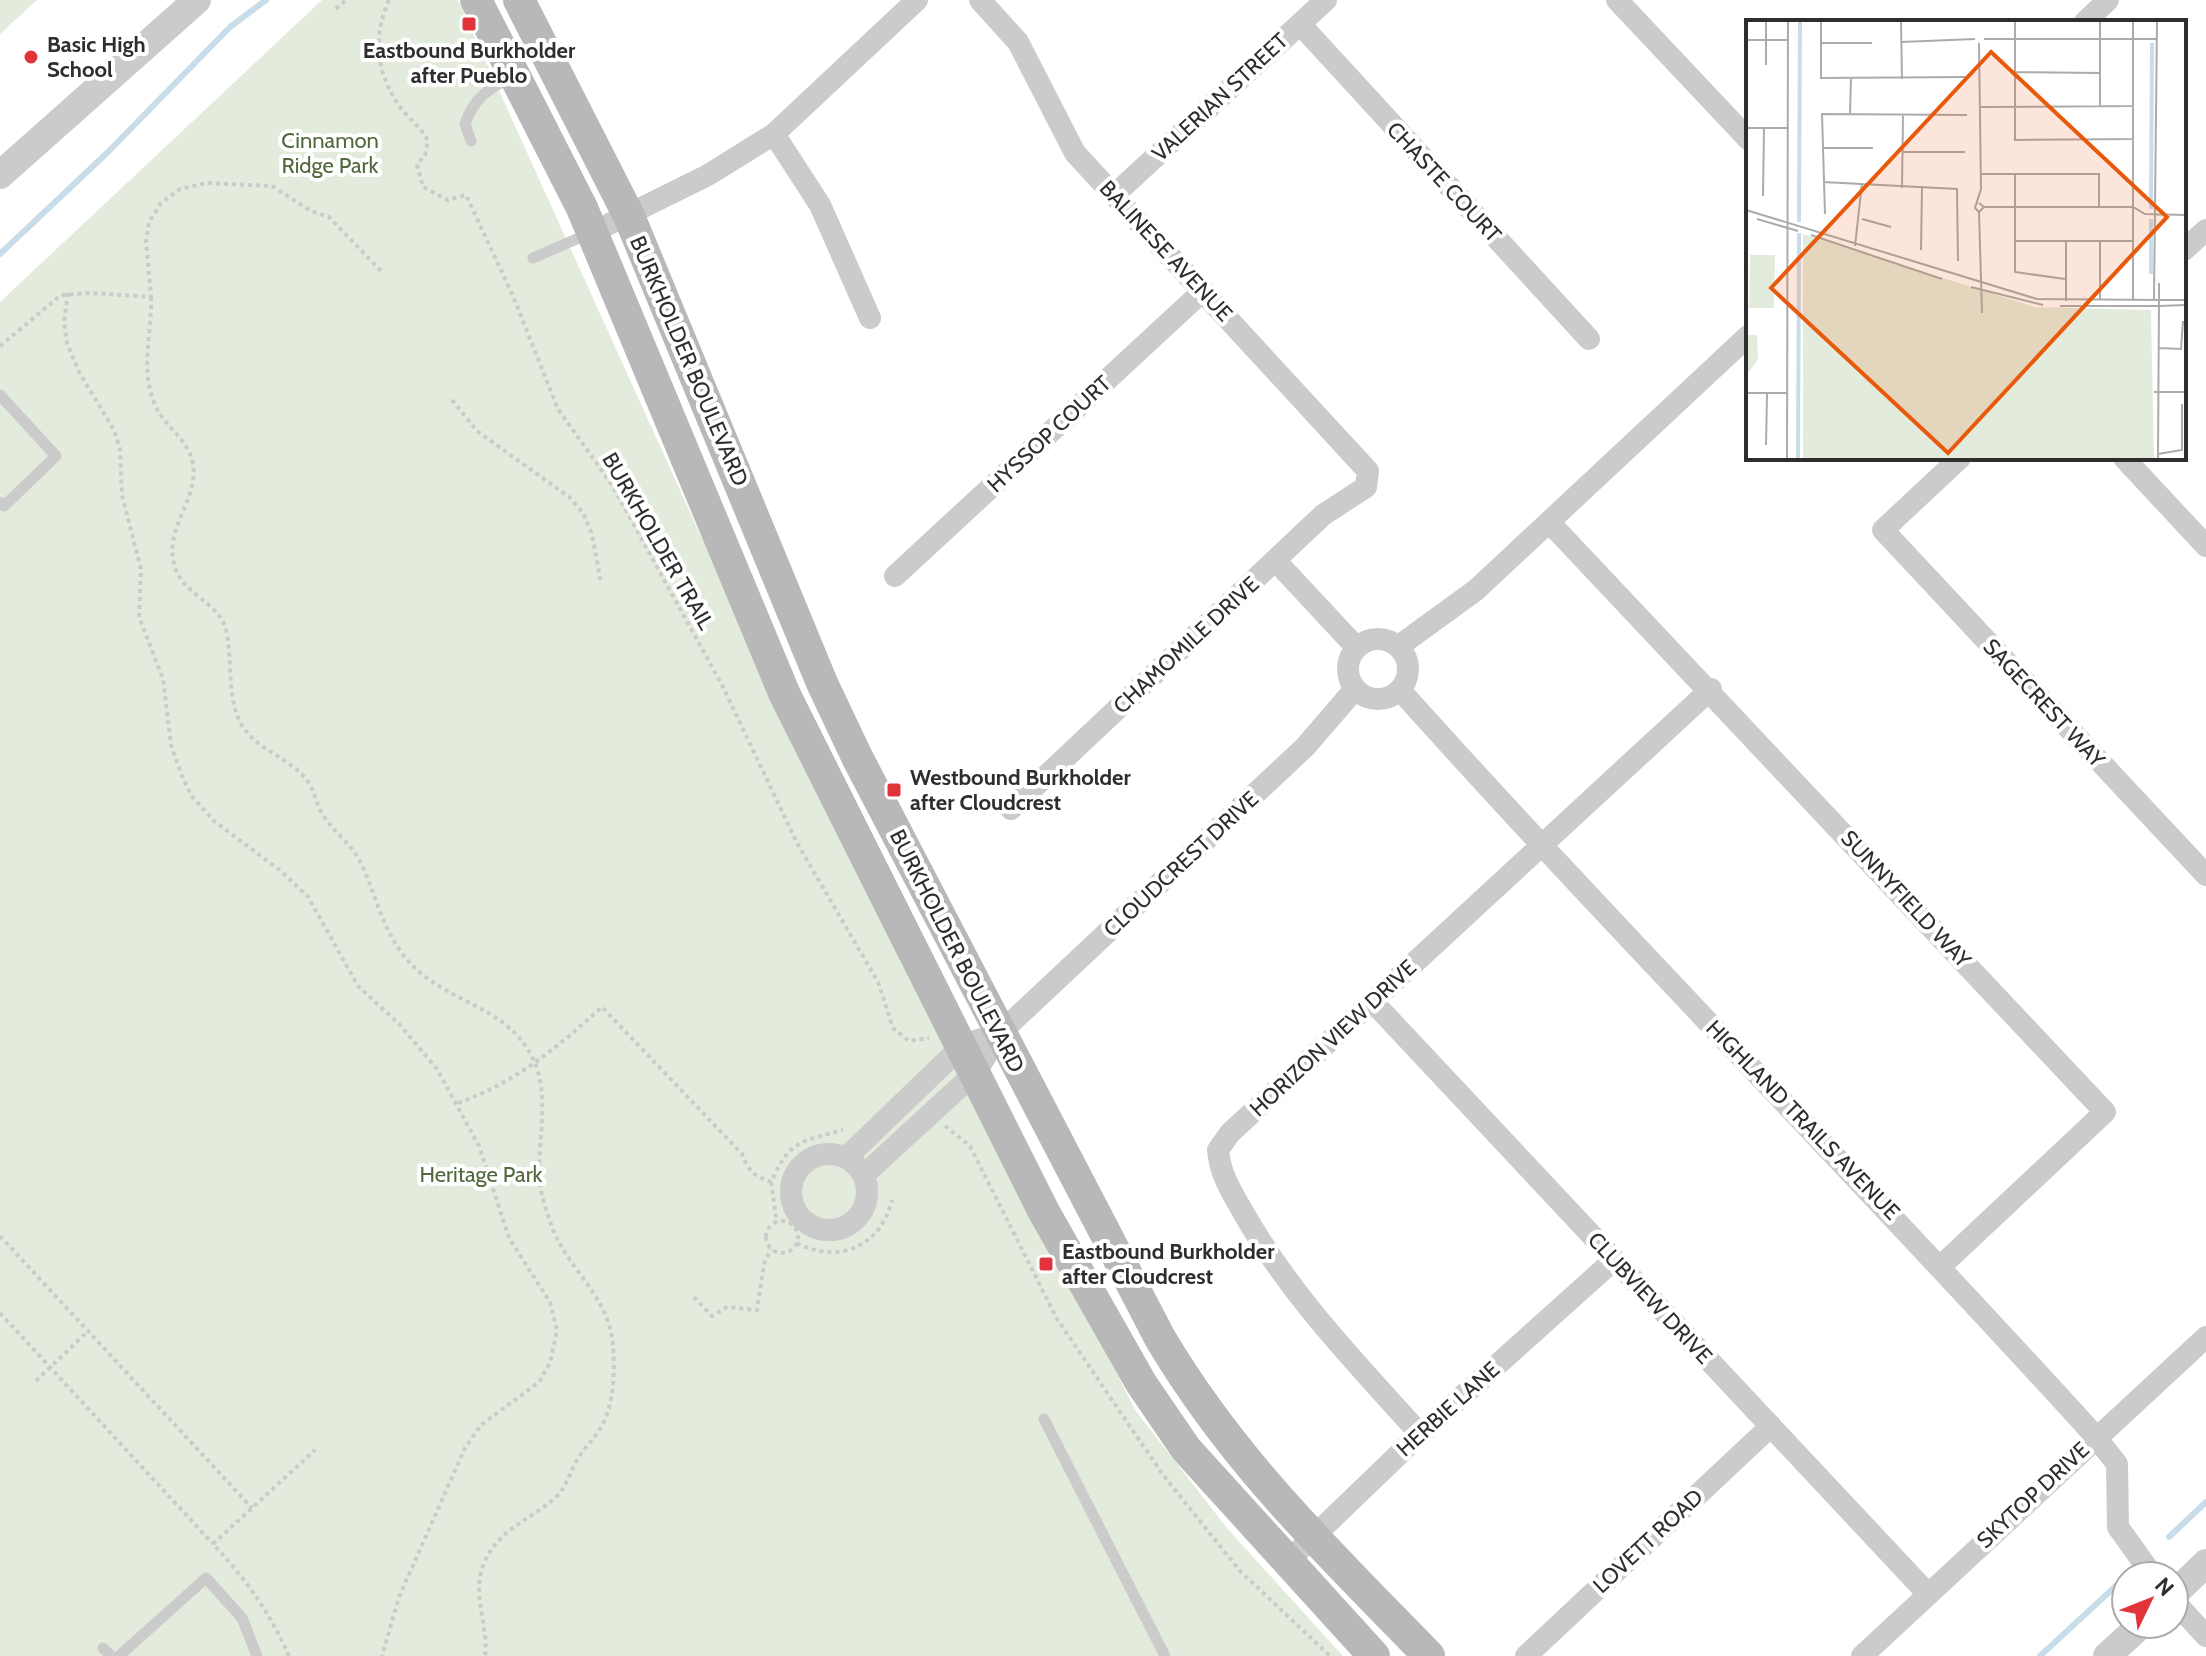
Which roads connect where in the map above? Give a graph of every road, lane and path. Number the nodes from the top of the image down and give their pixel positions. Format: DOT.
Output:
graph roads {
  1 [pos="197,0"];
  2 [pos="346,0"];
  3 [pos="389,0"];
  4 [pos="476,0"];
  5 [pos="519,0"];
  6 [pos="917,0"];
  7 [pos="980,0"];
  8 [pos="1326,0"];
  9 [pos="1617,0"];
  10 [pos="2108,0"];
  11 [pos="336,9"];
  12 [pos="2087,20"];
  13 [pos="1300,24"];
  14 [pos="514,75"];
  15 [pos="774,134"];
  16 [pos="1746,137"];
  17 [pos="471,141"];
  18 [pos="0,175"];
  19 [pos="1114,195"];
  20 [pos="629,216"];
  21 [pos="2206,230"];
  22 [pos="593,232"];
  23 [pos="2186,248"];
  24 [pos="533,258"];
  25 [pos="381,271"];
  26 [pos="1203,291"];
  27 [pos="68,293"];
  28 [pos="151,297"];
  29 [pos="870,318"];
  30 [pos="1746,338"];
  31 [pos="1589,339"];
  32 [pos="0,346"];
  33 [pos="0,395"];
  34 [pos="452,400"];
  35 [pos="1958,460"];
  36 [pos="2126,460"];
  37 [pos="1366,487"];
  38 [pos="0,502"];
  39 [pos="1550,523"];
  40 [pos="2206,546"];
  41 [pos="1275,560"];
  42 [pos="895,576"];
  43 [pos="601,583"];
  44 [pos="1399,646"];
  45 [pos="1356,647"];
  46 [pos="1355,689"];
  47 [pos="1711,689"];
  48 [pos="1400,690"];
  49 [pos="1011,809"];
  50 [pos="1541,845"];
  51 [pos="2206,875"];
  52 [pos="1373,1002"];
  53 [pos="1000,1033"];
  54 [pos="958,1053"];
  55 [pos="536,1065"];
  56 [pos="458,1103"];
  57 [pos="850,1124"];
  58 [pos="847,1157"];
  59 [pos="864,1175"];
  60 [pos="771,1182"];
  61 [pos="892,1200"];
  62 [pos="777,1222"];
  63 [pos="0,1236"];
  64 [pos="797,1243"];
  65 [pos="771,1249"];
  66 [pos="1033,1255"];
  67 [pos="1026,1260"];
  68 [pos="1614,1260"];
  69 [pos="1941,1266"];
  70 [pos="694,1297"];
  71 [pos="0,1313"];
  72 [pos="88,1331"];
  73 [pos="2206,1337"];
  74 [pos="50,1368"];
  75 [pos="36,1381"];
  76 [pos="1044,1419"];
  77 [pos="1771,1426"];
  78 [pos="1420,1434"];
  79 [pos="2095,1436"];
  80 [pos="315,1450"];
  81 [pos="252,1508"];
  82 [pos="1313,1537"];
  83 [pos="213,1544"];
  84 [pos="2142,1560"];
  85 [pos="1286,1563"];
  86 [pos="2206,1563"];
  87 [pos="2190,1578"];
  88 [pos="1928,1594"];
  89 [pos="2190,1618"];
  90 [pos="2206,1636"];
  91 [pos="2124,1640"];
  92 [pos="119,1656"];
  93 [pos="257,1656"];
  94 [pos="289,1656"];
  95 [pos="382,1656"];
  96 [pos="485,1656"];
  97 [pos="1165,1656"];
  98 [pos="1374,1656"];
  99 [pos="1429,1656"];
  100 [pos="1526,1656"];
  101 [pos="1862,1656"];
  102 [pos="2107,1656"];
  1 -- 18 [label="street"];
  2 -- 11 [label="path"];
  3 -- 54 [label="path, BURKHOLDER TRAIL"];
  4 -- 14 [label="main road, BURKHOLDER BOULEVARD"];
  5 -- 20 [label="main road, BURKHOLDER BOULEVARD"];
  6 -- 15 [label="street"];
  7 -- 19 [label="street, BALINESE AVENUE"];
  8 -- 13 [label="street, VALERIAN STREET"];
  9 -- 16 [label="street"];
  10 -- 12 [label="street"];
  13 -- 19 [label="street, VALERIAN STREET"];
  13 -- 31 [label="street, CHASTE COURT"];
  14 -- 17 [label="lane"];
  14 -- 22 [label="main road, BURKHOLDER BOULEVARD"];
  15 -- 20 [label="street"];
  15 -- 29 [label="street"];
  19 -- 26 [label="street, BALINESE AVENUE"];
  20 -- 22 [label="street"];
  20 -- 53 [label="main road, BURKHOLDER BOULEVARD"];
  21 -- 23 [label="street"];
  22 -- 24 [label="lane"];
  22 -- 54 [label="main road, BURKHOLDER BOULEVARD"];
  25 -- 28 [label="path"];
  26 -- 37 [label="street, BALINESE AVENUE"];
  26 -- 42 [label="street, HYSSOP COURT"];
  27 -- 28 [label="path"];
  27 -- 32 [label="path"];
  27 -- 56 [label="path"];
  28 -- 55 [label="path"];
  30 -- 39 [label="street"];
  33 -- 38 [label="lane"];
  34 -- 43 [label="path"];
  35 -- 51 [label="street, SAGECREST WAY"];
  36 -- 40 [label="street"];
  37 -- 41 [label="street, CHAMOMILE DRIVE"];
  39 -- 44 [label="street"];
  39 -- 47 [label="street, SUNNYFIELD WAY"];
  41 -- 45 [label="street"];
  41 -- 49 [label="street, CHAMOMILE DRIVE"];
  44 -- 45 [label="street"];
  44 -- 48 [label="street"];
  45 -- 46 [label="street"];
  46 -- 48 [label="street"];
  46 -- 53 [label="street, CLOUDCREST DRIVE"];
  47 -- 50 [label="street, HORIZON VIEW DRIVE"];
  47 -- 69 [label="street, SUNNYFIELD WAY"];
  48 -- 50 [label="street, HIGHLAND TRAILS AVENUE"];
  50 -- 52 [label="street, HORIZON VIEW DRIVE"];
  50 -- 69 [label="street, HIGHLAND TRAILS AVENUE"];
  52 -- 68 [label="street, CLUBVIEW DRIVE"];
  52 -- 78 [label="street, HORIZON VIEW DRIVE"];
  53 -- 54 [label="street, CLOUDCREST DRIVE"];
  53 -- 82 [label="main road, BURKHOLDER BOULEVARD"];
  54 -- 58 [label="street, CLOUDCREST DRIVE"];
  54 -- 59 [label="street, CLOUDCREST DRIVE"];
  54 -- 85 [label="main road, BURKHOLDER BOULEVARD"];
  55 -- 56 [label="path"];
  55 -- 60 [label="path"];
  55 -- 96 [label="path"];
  56 -- 95 [label="path"];
  57 -- 60 [label="path"];
  58 -- 59 [label="street"];
  58 -- 59 [label="street"];
  60 -- 62 [label="path"];
  61 -- 64 [label="path"];
  62 -- 64 [label="path"];
  62 -- 65 [label="path"];
  63 -- 72 [label="path"];
  64 -- 65 [label="path"];
  65 -- 70 [label="path"];
  66 -- 67 [label="path"];
  68 -- 77 [label="street, CLUBVIEW DRIVE"];
  68 -- 78 [label="street, HERBIE LANE"];
  69 -- 79 [label="street, HIGHLAND TRAILS AVENUE"];
  71 -- 74 [label="path"];
  72 -- 74 [label="path"];
  72 -- 81 [label="path"];
  73 -- 79 [label="street, SKYTOP DRIVE"];
  74 -- 75 [label="path"];
  74 -- 83 [label="path"];
  76 -- 97 [label="lane"];
  77 -- 88 [label="street, CLUBVIEW DRIVE"];
  77 -- 100 [label="street, LOVETT ROAD"];
  78 -- 82 [label="street, HERBIE LANE"];
  79 -- 84 [label="street, HIGHLAND TRAILS AVENUE"];
  79 -- 88 [label="street, SKYTOP DRIVE"];
  80 -- 81 [label="path"];
  81 -- 83 [label="path"];
  82 -- 85 [label="street, HERBIE LANE"];
  82 -- 99 [label="main road, BURKHOLDER BOULEVARD"];
  83 -- 94 [label="path"];
  85 -- 98 [label="main road, BURKHOLDER BOULEVARD"];
  86 -- 87 [label="street"];
  88 -- 101 [label="street, SKYTOP DRIVE"];
  89 -- 90 [label="street"];
  91 -- 102 [label="street"];
  92 -- 93 [label="lane"];
}
